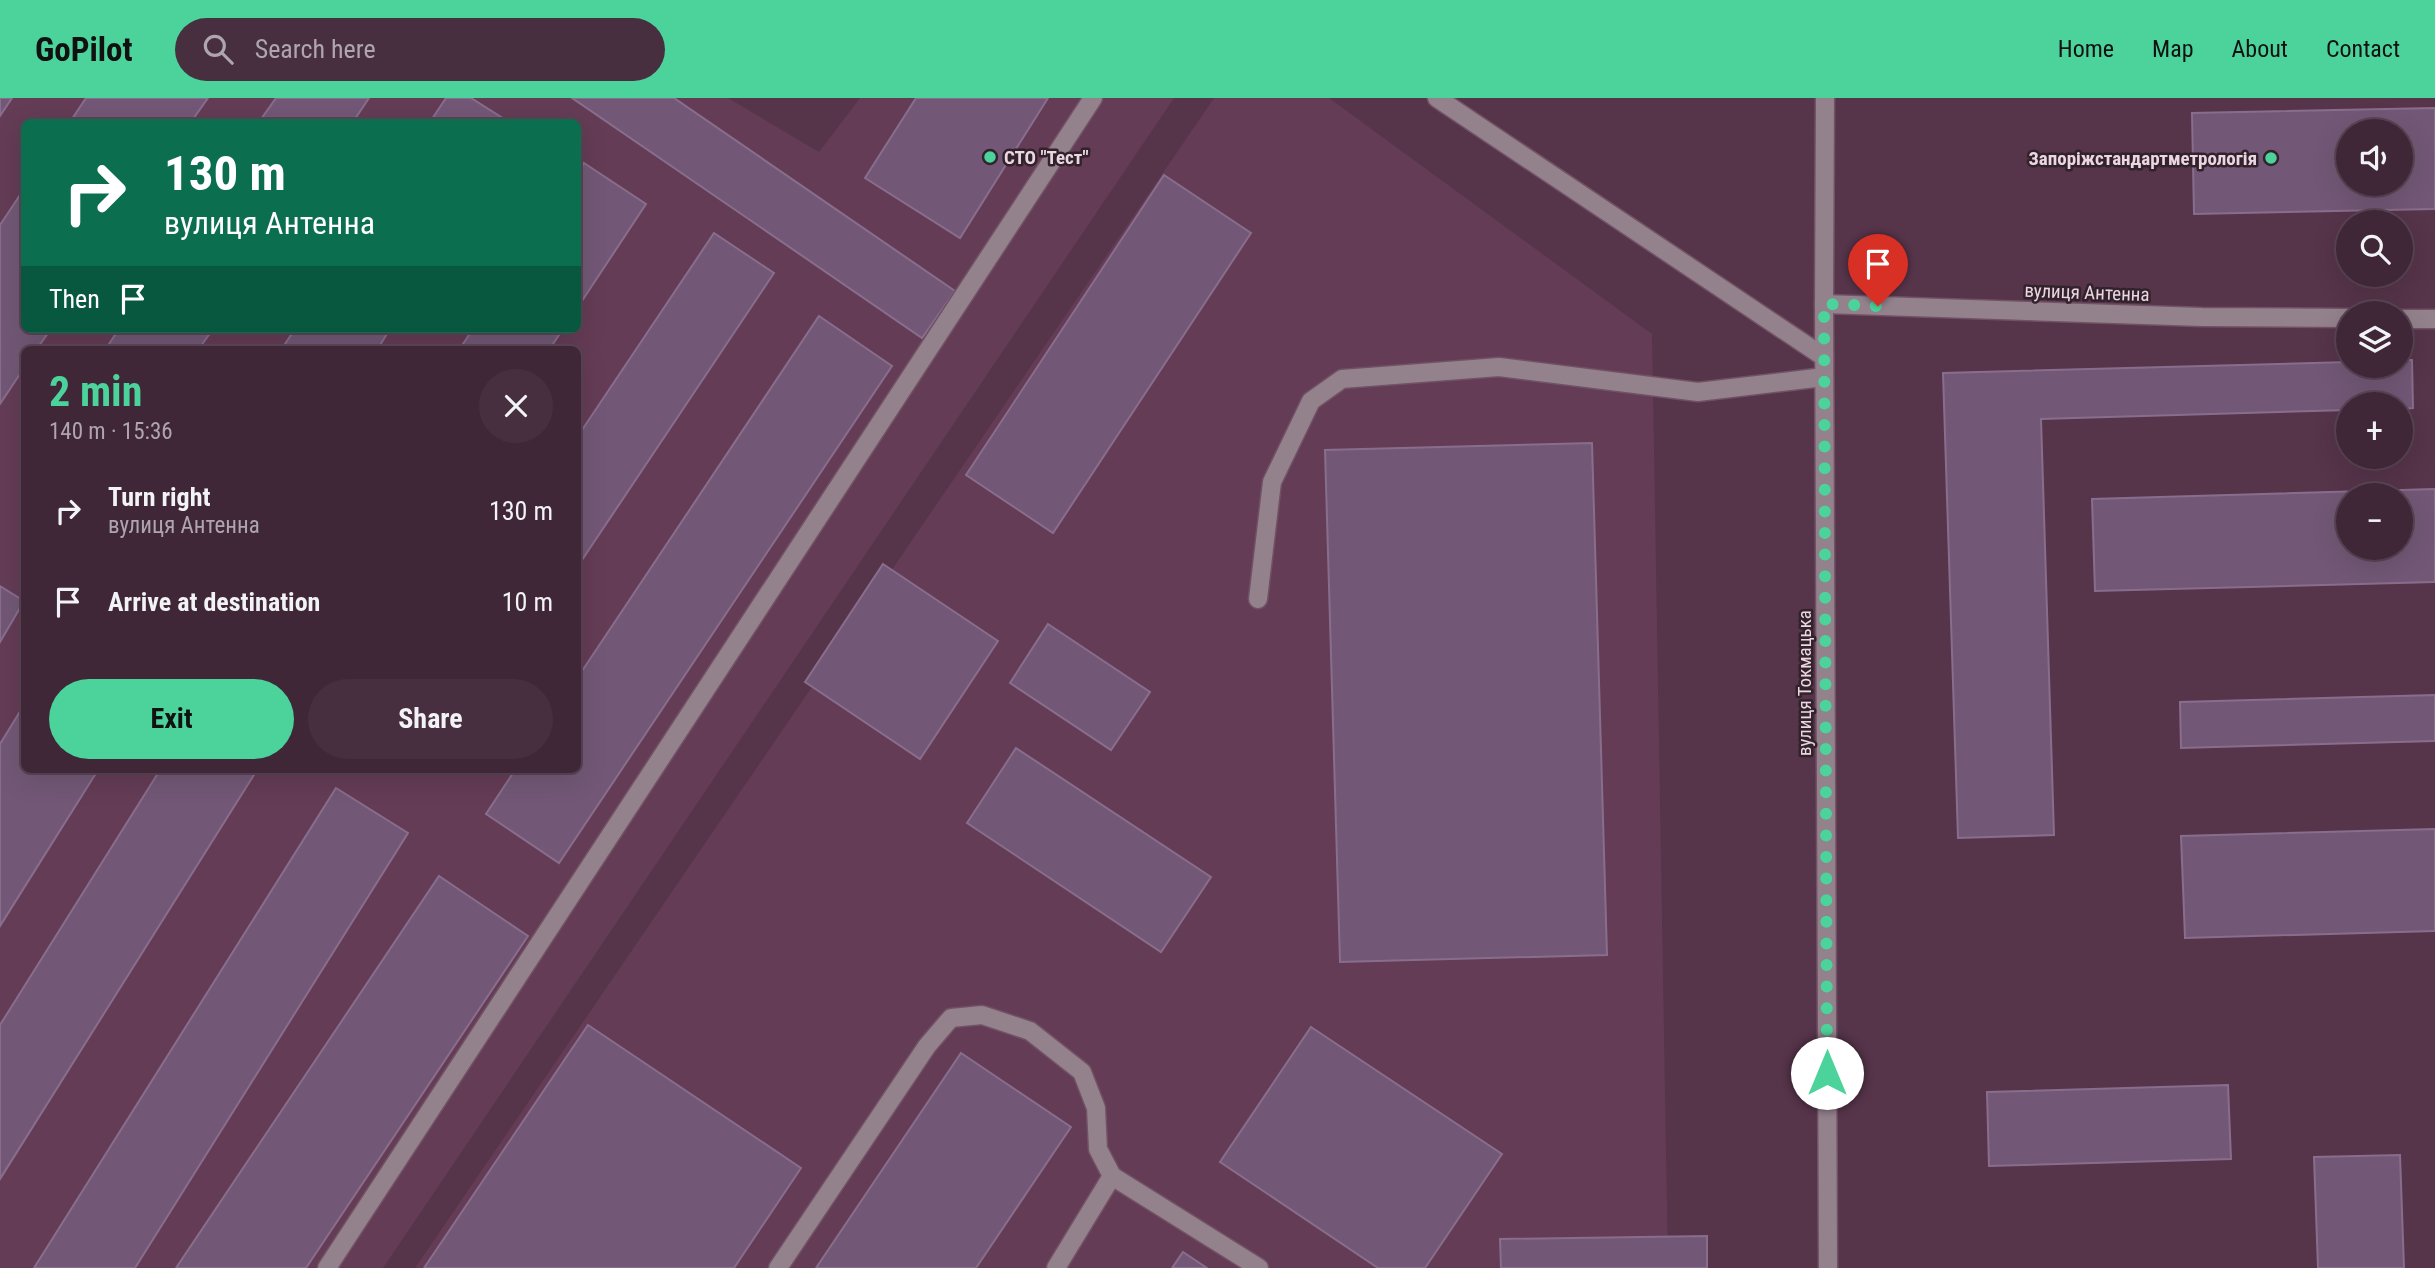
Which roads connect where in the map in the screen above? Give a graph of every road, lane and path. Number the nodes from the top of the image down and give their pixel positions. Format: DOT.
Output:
graph roads {
  1 [pos="1093,98"];
  2 [pos="1437,98"];
  3 [pos="1825,98"];
  4 [pos="1824,304"];
  5 [pos="2336,318"];
  6 [pos="2413,319"];
  7 [pos="2435,319"];
  8 [pos="1824,356"];
  9 [pos="1824,377"];
  10 [pos="1258,599"];
  11 [pos="1112,1176"];
  12 [pos="327,1268"];
  13 [pos="778,1268"];
  14 [pos="1056,1268"];
  15 [pos="1259,1268"];
  16 [pos="1828,1268"];
  1 -- 12 [label="street"];
  2 -- 8 [label="street"];
  3 -- 4 [label="street, вулиця Токмацька"];
  4 -- 5 [label="street, вулиця Антенна"];
  4 -- 8 [label="street, вулиця Токмацька"];
  6 -- 7 [label="street"];
  8 -- 9 [label="street, вулиця Токмацька"];
  9 -- 10 [label="street"];
  9 -- 16 [label="street, вулиця Токмацька"];
  11 -- 13 [label="street"];
  11 -- 14 [label="street"];
  11 -- 15 [label="street"];
}
